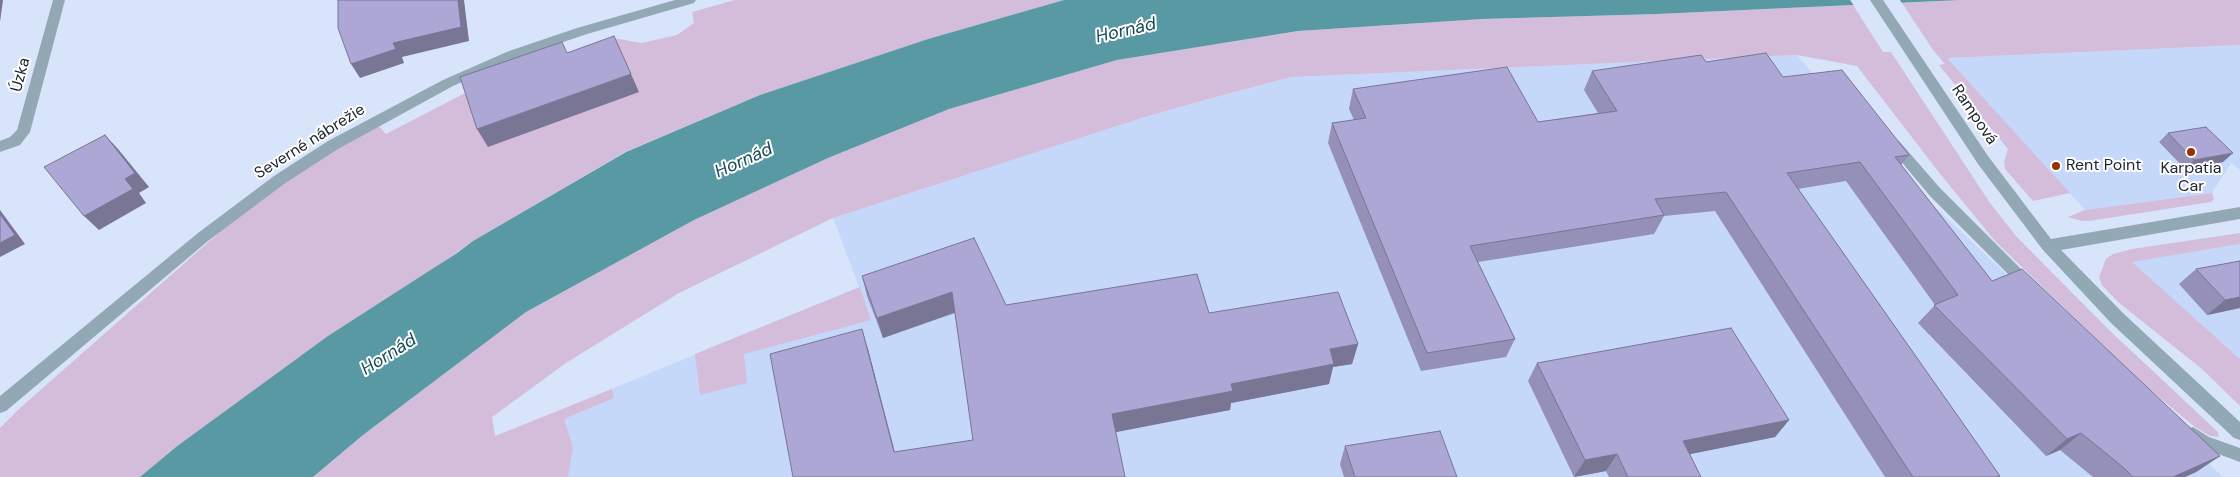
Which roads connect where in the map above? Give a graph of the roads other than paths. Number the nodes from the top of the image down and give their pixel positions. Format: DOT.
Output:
graph roads {
  1 [pos="59,0"];
  2 [pos="690,0"];
  3 [pos="1876,0"];
  4 [pos="647,6"];
  5 [pos="1884,131"];
  6 [pos="0,147"];
  7 [pos="2240,213"];
  8 [pos="2048,246"];
  9 [pos="2037,292"];
  10 [pos="0,406"];
  11 [pos="2182,425"];
  12 [pos="2240,433"];
  13 [pos="2240,455"];
  1 -- 6 [label="street, Úzka"];
  2 -- 4 [label="street, Severné nábrežie"];
  3 -- 8 [label="street, Rampová"];
  4 -- 10 [label="street, Severné nábrežie"];
  5 -- 9 [label="lane"];
  7 -- 8 [label="street"];
  8 -- 12 [label="street, Rampová"];
  11 -- 13 [label="lane"];
}
